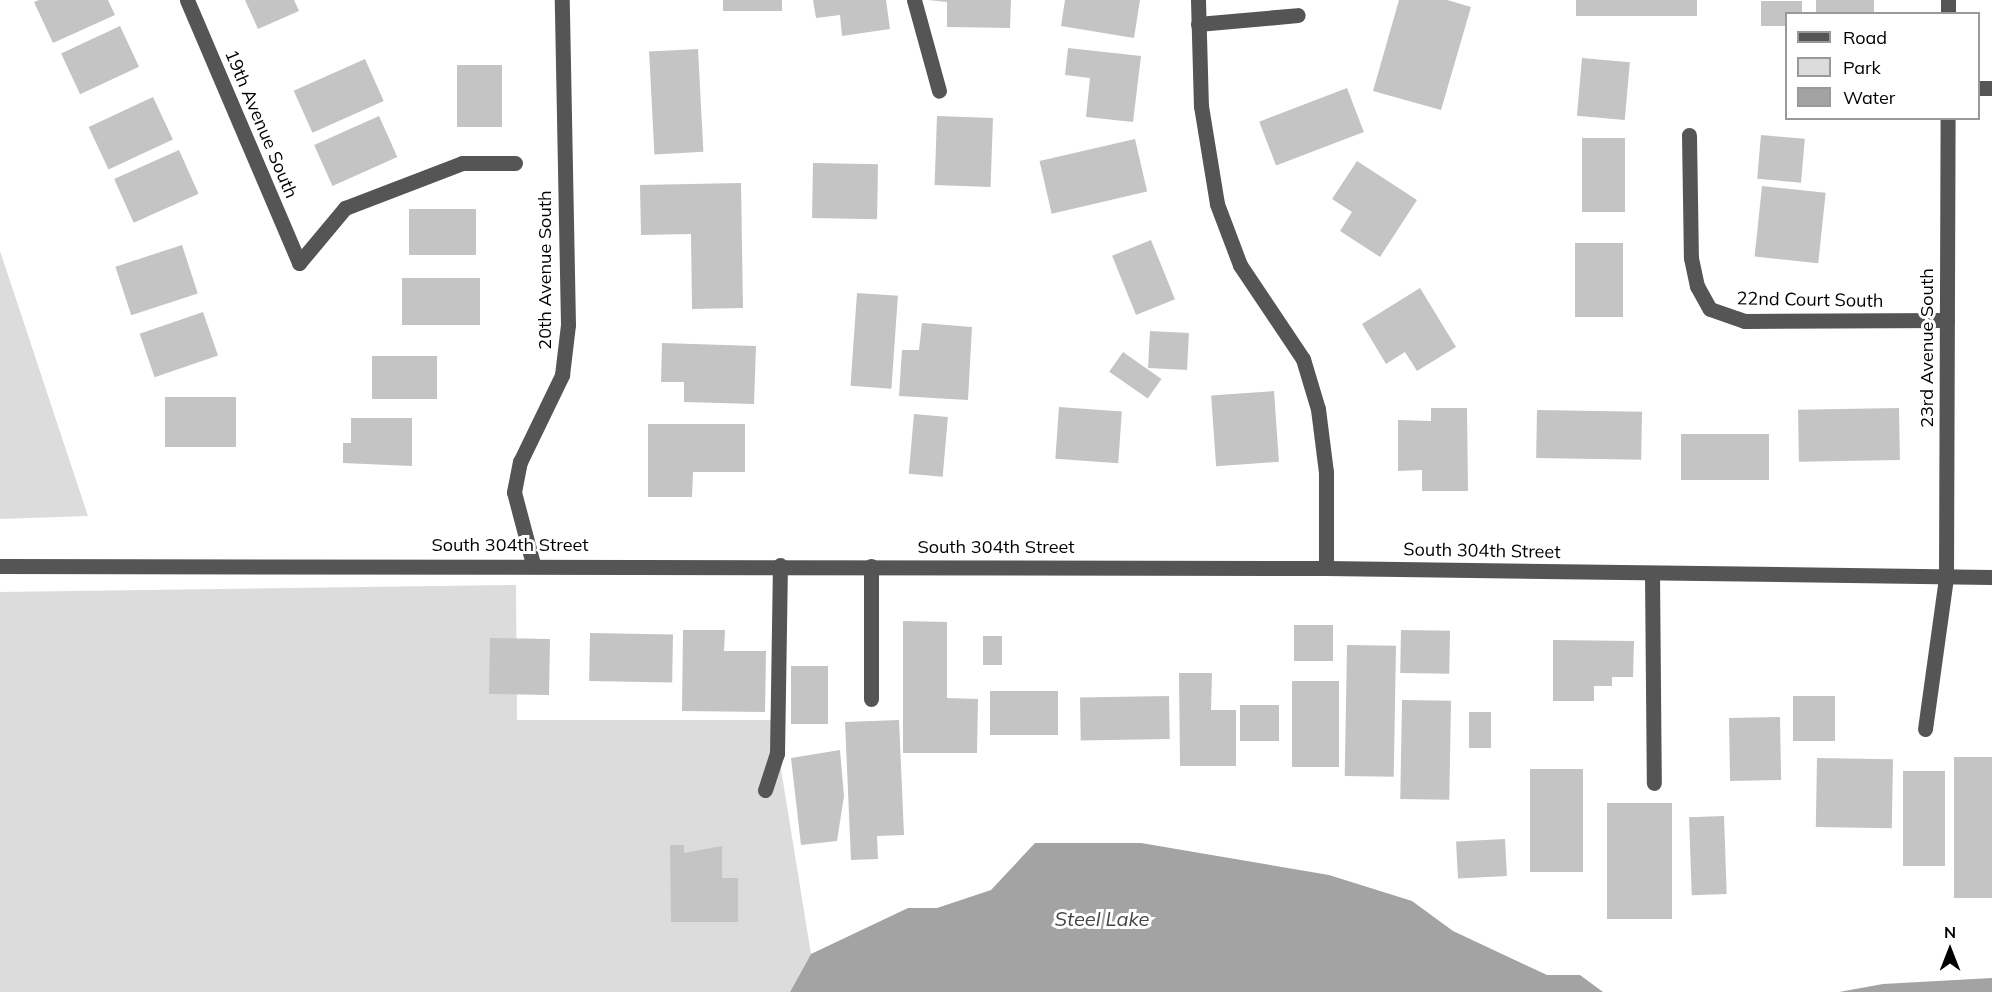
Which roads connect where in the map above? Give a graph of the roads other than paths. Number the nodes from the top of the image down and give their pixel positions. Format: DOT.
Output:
graph roads {
  1 [pos="187,0"];
  2 [pos="562,0"];
  3 [pos="914,0"];
  4 [pos="1198,0"];
  5 [pos="1298,15"];
  6 [pos="1198,24"];
  7 [pos="939,91"];
  8 [pos="1948,120"];
  9 [pos="1689,135"];
  10 [pos="515,163"];
  11 [pos="1947,320"];
  12 [pos="533,564"];
  13 [pos="780,565"];
  14 [pos="0,566"];
  15 [pos="871,566"];
  16 [pos="1326,568"];
  17 [pos="1652,573"];
  18 [pos="1946,577"];
  19 [pos="1992,577"];
  20 [pos="871,699"];
  21 [pos="1925,729"];
  22 [pos="1654,783"];
  23 [pos="765,790"];
  1 -- 10 [label="street, 19th Avenue South"];
  2 -- 12 [label="street, 20th Avenue South"];
  3 -- 7 [label="street"];
  4 -- 6 [label="street"];
  5 -- 6 [label="street"];
  6 -- 16 [label="street"];
  8 -- 11 [label="street, 23rd Avenue South"];
  9 -- 11 [label="street, 22nd Court South"];
  11 -- 18 [label="street, 23rd Avenue South"];
  12 -- 13 [label="street, South 304th Street"];
  12 -- 14 [label="street, South 304th Street"];
  13 -- 15 [label="street, South 304th Street"];
  13 -- 23 [label="street"];
  15 -- 16 [label="street, South 304th Street"];
  15 -- 20 [label="street"];
  16 -- 17 [label="street, South 304th Street"];
  17 -- 18 [label="street, South 304th Street"];
  17 -- 22 [label="street"];
  18 -- 19 [label="street, South 304th Street"];
  18 -- 21 [label="street, 23rd Avenue South"];
}
